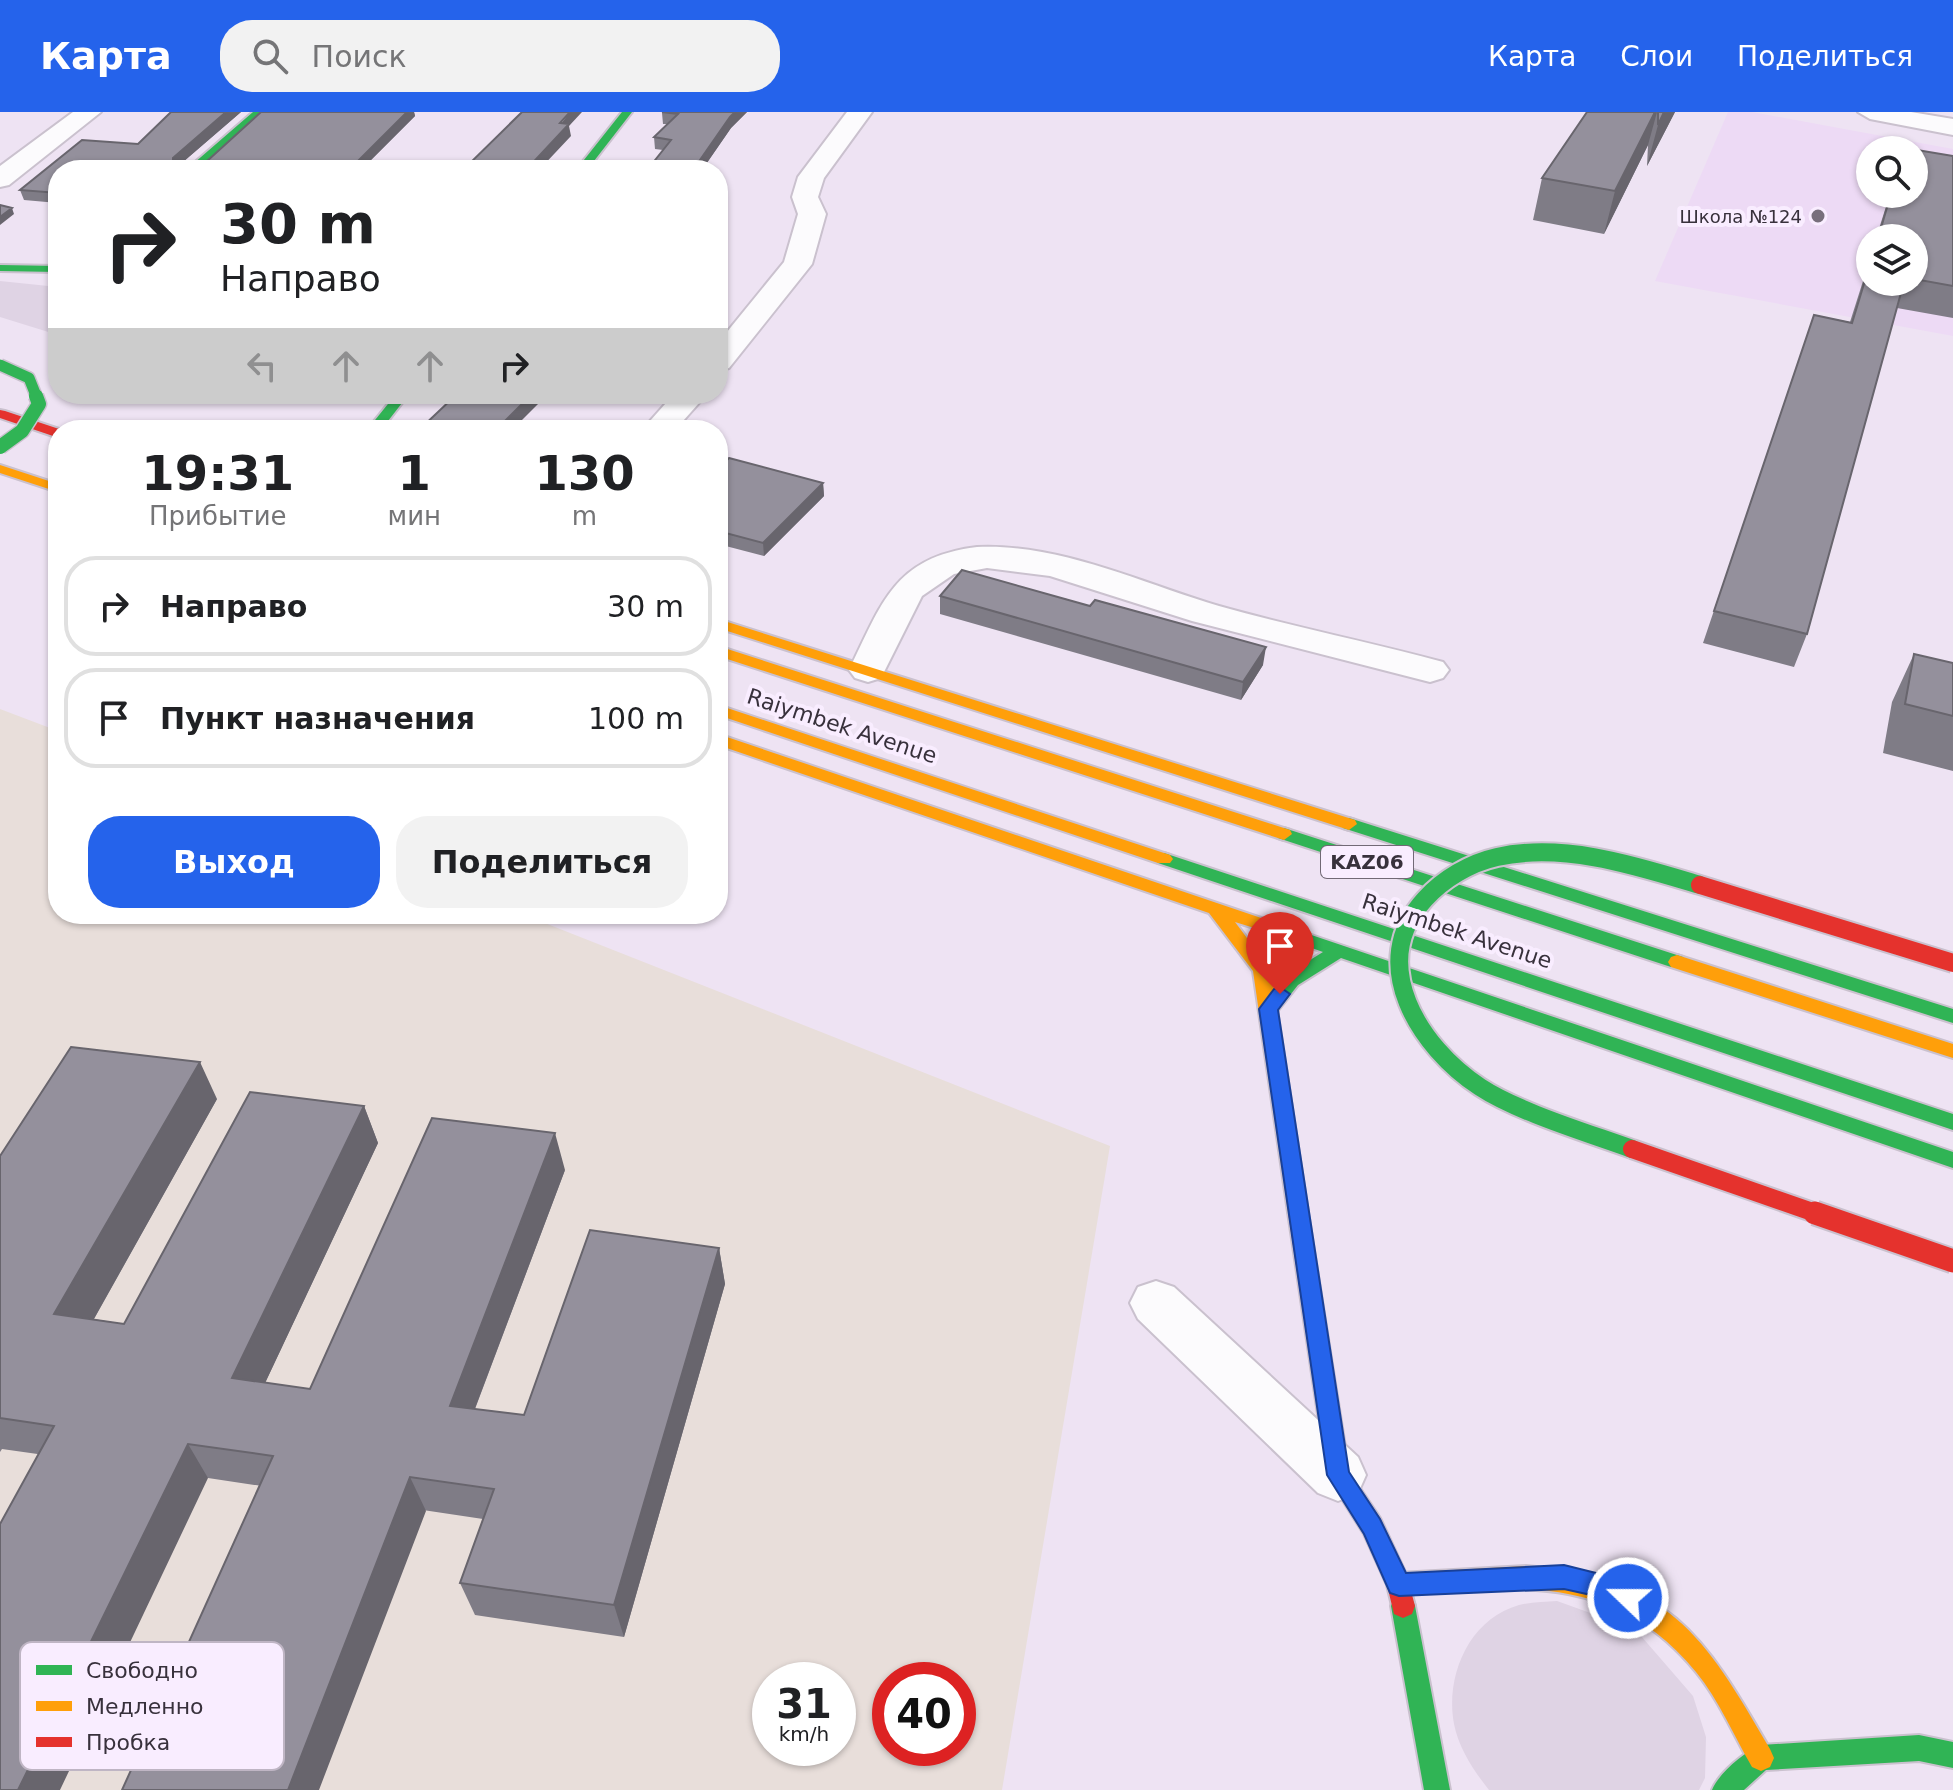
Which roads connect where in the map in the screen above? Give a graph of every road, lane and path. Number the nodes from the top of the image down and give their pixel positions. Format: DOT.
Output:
graph roads {
  1 [pos="89,112"];
  2 [pos="259,112"];
  3 [pos="627,112"];
  4 [pos="860,112"];
  5 [pos="1870,112"];
  6 [pos="1953,127"];
  7 [pos="203,160"];
  8 [pos="589,160"];
  9 [pos="0,179"];
  10 [pos="0,268"];
  11 [pos="48,269"];
  12 [pos="728,350"];
  13 [pos="0,365"];
  14 [pos="395,404"];
  15 [pos="682,404"];
  16 [pos="0,414"];
  17 [pos="382,420"];
  18 [pos="667,420"];
  19 [pos="48,430"];
  20 [pos="0,447"];
  21 [pos="0,469"];
  22 [pos="48,485"];
  23 [pos="728,626"];
  24 [pos="728,654"];
  25 [pos="868,670"];
  26 [pos="1430,670"];
  27 [pos="728,713"];
  28 [pos="728,742"];
  29 [pos="1215,908"];
  30 [pos="1339,951"];
  31 [pos="1953,963"];
  32 [pos="1268,1009"];
  33 [pos="1953,1016"];
  34 [pos="1953,1051"];
  35 [pos="1953,1122"];
  36 [pos="1953,1160"];
  37 [pos="1953,1261"];
  38 [pos="1156,1303"];
  39 [pos="1338,1475"];
  40 [pos="1399,1584"];
  41 [pos="1953,1755"];
  42 [pos="1761,1758"];
  43 [pos="1437,1790"];
  44 [pos="1725,1790"];
  1 -- 9 [label="street"];
  2 -- 7 [label="main road"];
  3 -- 8 [label="main road"];
  4 -- 12 [label="street"];
  5 -- 6 [label="street"];
  10 -- 11 [label="main road"];
  13 -- 20 [label="main road, bridge"];
  14 -- 17 [label="main road"];
  15 -- 18 [label="street"];
  16 -- 19 [label="main road"];
  21 -- 22 [label="main road"];
  23 -- 25 [label="main road"];
  24 -- 34 [label="main road, Raiymbek Avenue / KАZ06"];
  25 -- 26 [label="street"];
  25 -- 33 [label="main road"];
  27 -- 35 [label="main road, Raiymbek Avenue / KАZ06"];
  28 -- 29 [label="main road"];
  29 -- 30 [label="main road"];
  29 -- 32 [label="main road"];
  30 -- 32 [label="main road"];
  30 -- 36 [label="main road"];
  31 -- 37 [label="main road, bridge"];
  32 -- 39 [label="main road"];
  38 -- 39 [label="street"];
  39 -- 40 [label="main road"];
  40 -- 42 [label="main road"];
  40 -- 43 [label="main road"];
  41 -- 42 [label="main road"];
  42 -- 44 [label="main road"];
}
